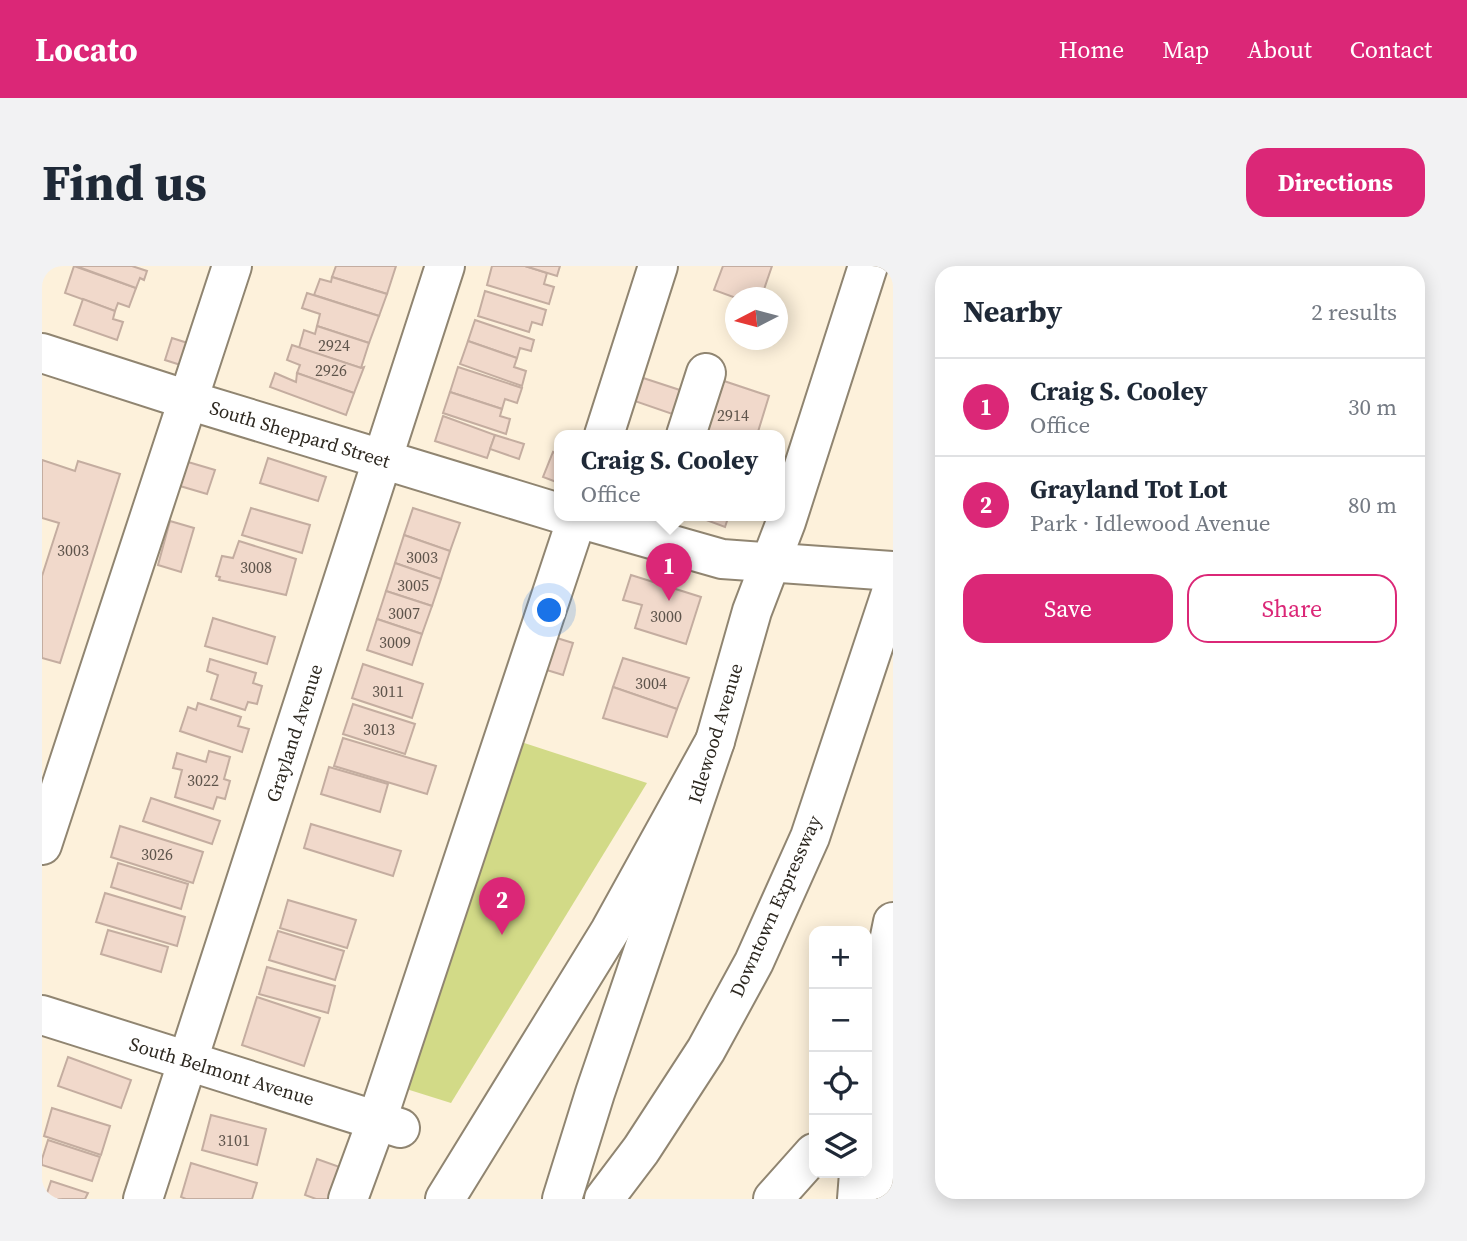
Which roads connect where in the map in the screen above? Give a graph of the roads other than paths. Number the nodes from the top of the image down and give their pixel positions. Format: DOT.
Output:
graph roads {
  1 [pos="232,266"];
  2 [pos="445,266"];
  3 [pos="658,266"];
  4 [pos="868,266"];
  5 [pos="42,353"];
  6 [pos="706,373"];
  7 [pos="188,400"];
  8 [pos="606,430"];
  9 [pos="688,430"];
  10 [pos="382,458"];
  11 [pos="554,510"];
  12 [pos="568,521"];
  13 [pos="613,521"];
  14 [pos="656,527"];
  15 [pos="770,563"];
  16 [pos="876,570"];
  17 [pos="893,587"];
  18 [pos="715,741"];
  19 [pos="42,845"];
  20 [pos="893,922"];
  21 [pos="887,971"];
  22 [pos="42,1015"];
  23 [pos="893,1051"];
  24 [pos="188,1061"];
  25 [pos="872,1078"];
  26 [pos="876,1113"];
  27 [pos="389,1124"];
  28 [pos="809,1159"];
  29 [pos="859,1178"];
  30 [pos="143,1199"];
  31 [pos="348,1199"];
  32 [pos="445,1199"];
  33 [pos="562,1199"];
  34 [pos="604,1199"];
  35 [pos="773,1199"];
  36 [pos="857,1199"];
  37 [pos="891,1199"];
  1 -- 7 [label="main road"];
  2 -- 10 [label="main road, Grayland Avenue"];
  3 -- 8 [label="main road"];
  4 -- 15 [label="main road, Idlewood Avenue"];
  5 -- 7 [label="main road, South Sheppard Street"];
  6 -- 9 [label="main road"];
  7 -- 10 [label="main road, South Sheppard Street"];
  7 -- 19 [label="main road"];
  10 -- 11 [label="main road, South Sheppard Street"];
  10 -- 24 [label="main road, Grayland Avenue"];
  12 -- 27 [label="main road"];
  13 -- 14 [label="main road, South Sheppard Street"];
  14 -- 15 [label="main road, South Sheppard Street"];
  15 -- 16 [label="main road, South Sheppard Street"];
  15 -- 18 [label="main road, Idlewood Avenue"];
  17 -- 34 [label="main road, Downtown Expressway"];
  18 -- 32 [label="main road"];
  18 -- 33 [label="main road, Idlewood Avenue"];
  20 -- 21 [label="main road"];
  21 -- 26 [label="main road"];
  22 -- 24 [label="main road, South Belmont Avenue"];
  23 -- 25 [label="main road"];
  24 -- 27 [label="main road, South Belmont Avenue"];
  24 -- 30 [label="main road, Grayland Avenue"];
  26 -- 37 [label="main road"];
  27 -- 31 [label="main road"];
  28 -- 35 [label="main road"];
  29 -- 36 [label="main road"];
}
